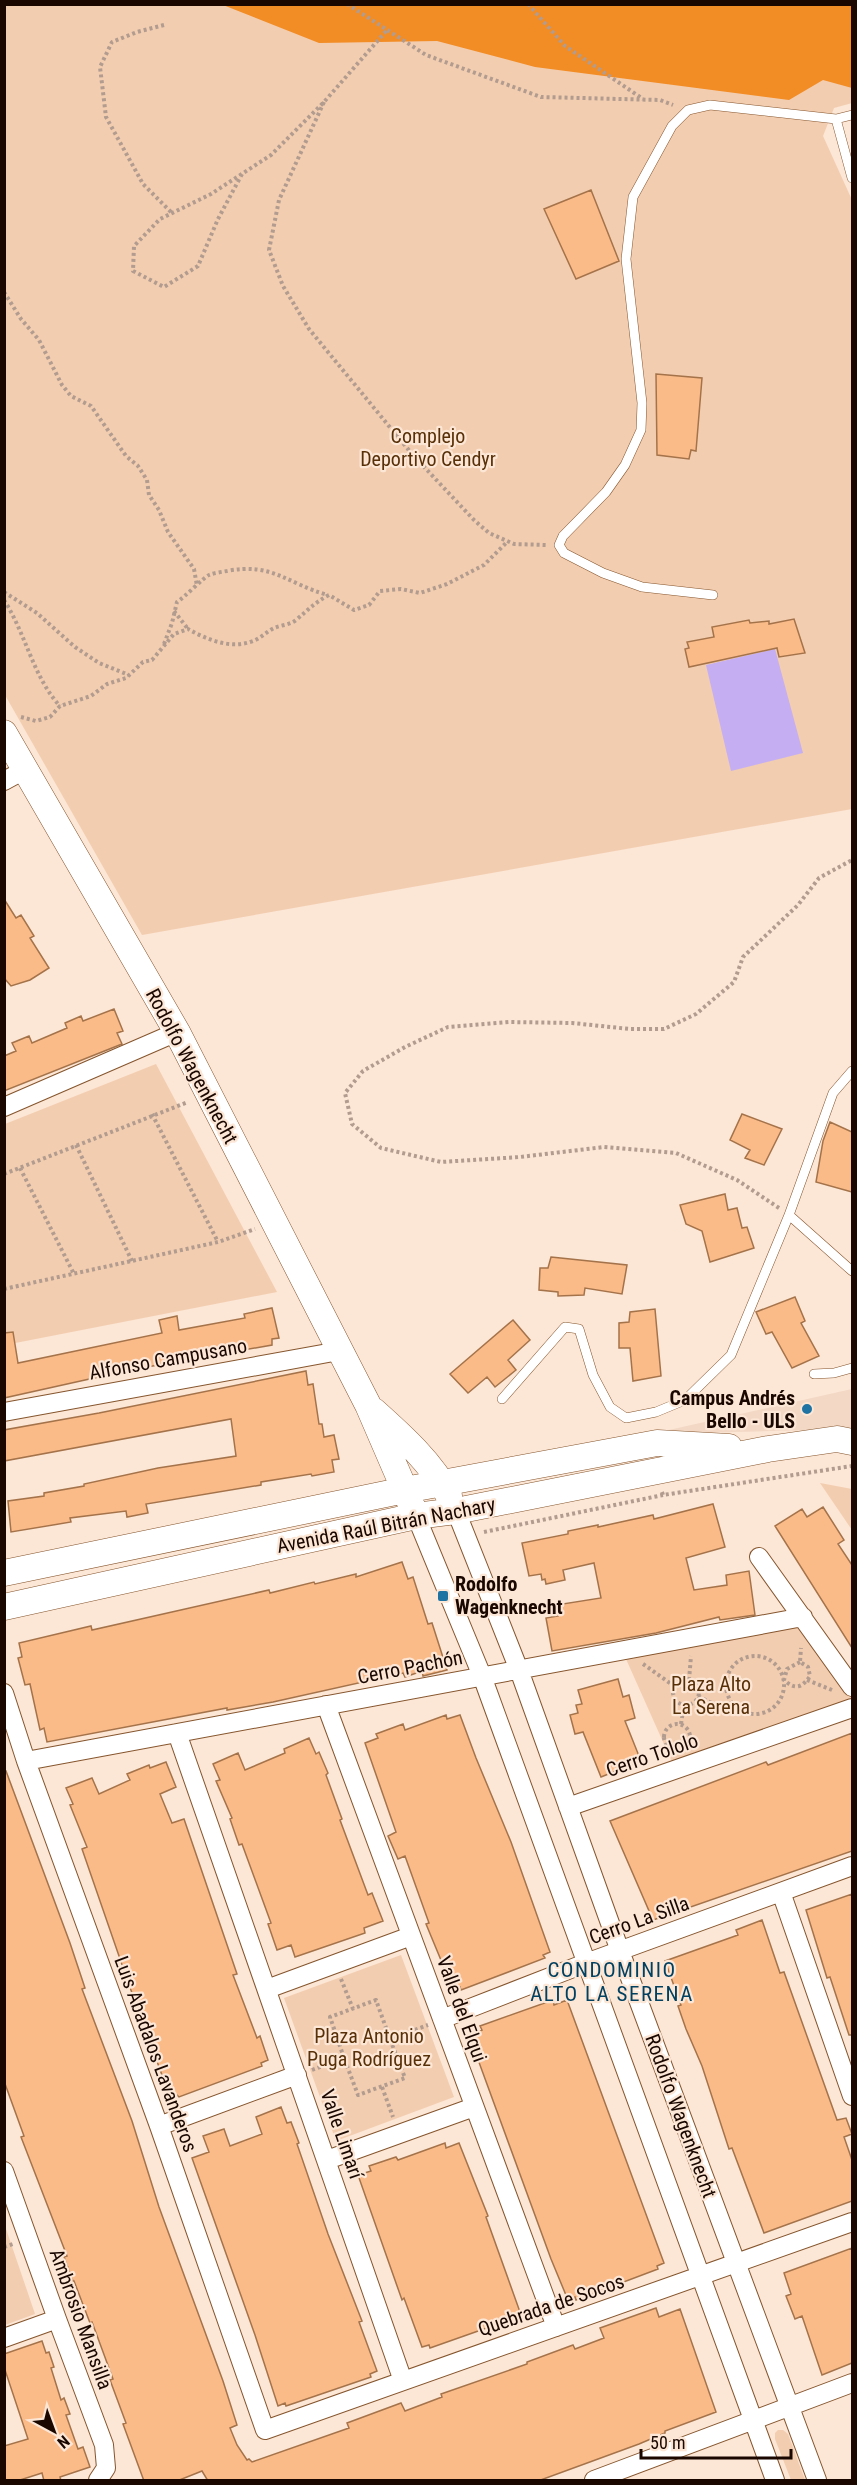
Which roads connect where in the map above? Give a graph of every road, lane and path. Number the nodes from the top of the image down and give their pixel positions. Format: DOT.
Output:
graph roads {
  1 [pos="347,4"];
  2 [pos="528,4"];
  3 [pos="164,25"];
  4 [pos="387,30"];
  5 [pos="644,100"];
  6 [pos="324,102"];
  7 [pos="688,110"];
  8 [pos="852,115"];
  9 [pos="836,119"];
  10 [pos="242,174"];
  11 [pos="852,178"];
  12 [pos="172,213"];
  13 [pos="4,292"];
  14 [pos="507,542"];
  15 [pos="559,545"];
  16 [pos="197,586"];
  17 [pos="4,592"];
  18 [pos="329,595"];
  19 [pos="713,595"];
  20 [pos="4,600"];
  21 [pos="174,611"];
  22 [pos="188,629"];
  23 [pos="161,648"];
  24 [pos="129,675"];
  25 [pos="60,706"];
  26 [pos="12,725"];
  27 [pos="15,775"];
  28 [pos="852,860"];
  29 [pos="177,1032"];
  30 [pos="852,1071"];
  31 [pos="208,1095"];
  32 [pos="4,1107"];
  33 [pos="152,1114"];
  34 [pos="75,1145"];
  35 [pos="20,1168"];
  36 [pos="4,1174"];
  37 [pos="789,1215"];
  38 [pos="273,1222"];
  39 [pos="218,1242"];
  40 [pos="132,1261"];
  41 [pos="852,1271"];
  42 [pos="74,1274"];
  43 [pos="4,1289"];
  44 [pos="339,1352"];
  45 [pos="852,1368"];
  46 [pos="814,1374"];
  47 [pos="502,1399"];
  48 [pos="368,1405"];
  49 [pos="4,1412"];
  50 [pos="852,1442"];
  51 [pos="768,1449"];
  52 [pos="852,1466"];
  53 [pos="656,1471"];
  54 [pos="442,1483"];
  55 [pos="405,1490"];
  56 [pos="663,1495"];
  57 [pos="456,1511"];
  58 [pos="416,1516"];
  59 [pos="466,1536"];
  60 [pos="759,1557"];
  61 [pos="4,1573"];
  62 [pos="4,1607"];
  63 [pos="802,1617"];
  64 [pos="622,1650"];
  65 [pos="800,1662"];
  66 [pos="519,1670"];
  67 [pos="482,1676"];
  68 [pos="784,1680"];
  69 [pos="674,1686"];
  70 [pos="852,1687"];
  71 [pos="4,1693"];
  72 [pos="698,1696"];
  73 [pos="684,1704"];
  74 [pos="733,1704"];
  75 [pos="326,1705"];
  76 [pos="852,1708"];
  77 [pos="681,1724"];
  78 [pos="177,1733"];
  79 [pos="26,1761"];
  80 [pos="567,1807"];
  81 [pos="852,1866"];
  82 [pos="781,1892"];
  83 [pos="411,1936"];
  84 [pos="620,1951"];
  85 [pos="586,1963"];
  86 [pos="336,1964"];
  87 [pos="267,1989"];
  88 [pos="353,2009"];
  89 [pos="442,2019"];
  90 [pos="390,2039"];
  91 [pos="344,2058"];
  92 [pos="297,2075"];
  93 [pos="382,2086"];
  94 [pos="852,2096"];
  95 [pos="474,2107"];
  96 [pos="159,2126"];
  97 [pos="399,2133"];
  98 [pos="327,2160"];
  99 [pos="4,2171"];
  100 [pos="852,2222"];
  101 [pos="735,2265"];
  102 [pos="701,2277"];
  103 [pos="57,2319"];
  104 [pos="556,2327"];
  105 [pos="4,2338"];
  106 [pos="403,2381"];
  107 [pos="852,2384"];
  108 [pos="790,2406"];
  109 [pos="752,2421"];
  110 [pos="265,2430"];
  111 [pos="98,2481"];
  112 [pos="594,2481"];
  113 [pos="775,2481"];
  114 [pos="817,2481"];
  1 -- 4 [label="path"];
  2 -- 5 [label="path"];
  3 -- 12 [label="path"];
  4 -- 5 [label="path"];
  4 -- 6 [label="path"];
  5 -- 7 [label="path"];
  6 -- 10 [label="path"];
  6 -- 14 [label="path"];
  7 -- 9 [label="lane"];
  7 -- 15 [label="lane"];
  8 -- 9 [label="lane"];
  9 -- 11 [label="lane"];
  10 -- 12 [label="path"];
  10 -- 12 [label="path"];
  13 -- 16 [label="path"];
  14 -- 15 [label="path"];
  14 -- 18 [label="path"];
  15 -- 19 [label="lane"];
  16 -- 18 [label="path"];
  16 -- 21 [label="path"];
  17 -- 24 [label="path"];
  18 -- 22 [label="path"];
  20 -- 25 [label="path"];
  21 -- 22 [label="path"];
  21 -- 23 [label="path"];
  22 -- 23 [label="path"];
  23 -- 24 [label="path"];
  24 -- 25 [label="path"];
  25 -- 26 [label="path"];
  26 -- 27 [label="main road, Rodolfo Wagenknecht"];
  27 -- 29 [label="main road, Rodolfo Wagenknecht"];
  28 -- 37 [label="path"];
  29 -- 31 [label="main road, Rodolfo Wagenknecht"];
  29 -- 32 [label="street"];
  30 -- 37 [label="lane"];
  31 -- 33 [label="path"];
  31 -- 38 [label="main road, Rodolfo Wagenknecht"];
  33 -- 34 [label="path"];
  33 -- 39 [label="path"];
  34 -- 35 [label="path"];
  34 -- 40 [label="path"];
  35 -- 36 [label="path"];
  35 -- 42 [label="path"];
  37 -- 41 [label="lane"];
  37 -- 47 [label="lane"];
  38 -- 39 [label="path"];
  38 -- 44 [label="main road, Rodolfo Wagenknecht"];
  39 -- 40 [label="path"];
  40 -- 42 [label="path"];
  42 -- 43 [label="path"];
  44 -- 48 [label="main road, Rodolfo Wagenknecht"];
  44 -- 49 [label="street, Alfonso Campusano"];
  45 -- 46 [label="lane"];
  48 -- 54 [label="main road, Rodolfo Wagenknecht"];
  48 -- 55 [label="main road, Rodolfo Wagenknecht"];
  50 -- 51 [label="main road, Avenida Raúl Bitrán Nachary"];
  51 -- 53 [label="main road, Avenida Raúl Bitrán Nachary"];
  51 -- 54 [label="main road, Avenida Raúl Bitrán Nachary"];
  52 -- 56 [label="path"];
  53 -- 56 [label="path"];
  53 -- 57 [label="main road, Avenida Raúl Bitrán Nachary"];
  54 -- 55 [label="main road, Avenida Raúl Bitrán Nachary"];
  54 -- 57 [label="main road, Rodolfo Wagenknecht"];
  55 -- 58 [label="main road, Rodolfo Wagenknecht"];
  55 -- 61 [label="main road, Avenida Raúl Bitrán Nachary"];
  56 -- 59 [label="path"];
  57 -- 58 [label="main road, Avenida Raúl Bitrán Nachary"];
  57 -- 59 [label="street, Rodolfo Wagenknecht"];
  58 -- 62 [label="main road, Avenida Raúl Bitrán Nachary"];
  58 -- 67 [label="street, Rodolfo Wagenknecht"];
  59 -- 66 [label="street, Rodolfo Wagenknecht"];
  60 -- 63 [label="street"];
  63 -- 64 [label="street, Cerro Pachón"];
  63 -- 65 [label="path"];
  63 -- 70 [label="street"];
  64 -- 66 [label="street, Cerro Pachón"];
  64 -- 69 [label="path"];
  65 -- 68 [label="path"];
  65 -- 68 [label="path"];
  66 -- 67 [label="street, Cerro Pachón"];
  66 -- 80 [label="street, Rodolfo Wagenknecht"];
  67 -- 75 [label="street, Cerro Pachón"];
  67 -- 85 [label="street, Rodolfo Wagenknecht"];
  68 -- 74 [label="path"];
  68 -- 74 [label="path"];
  69 -- 72 [label="path"];
  69 -- 73 [label="path"];
  71 -- 79 [label="street, Luis Abadalos Lavanderos"];
  72 -- 73 [label="path"];
  72 -- 74 [label="path"];
  73 -- 77 [label="path"];
  75 -- 78 [label="street, Cerro Pachón"];
  75 -- 83 [label="street, Valle del Elqui"];
  76 -- 80 [label="street, Cerro Tololo"];
  77 -- 77 [label="path"];
  78 -- 79 [label="street, Cerro Pachón"];
  78 -- 87 [label="street, Valle Limarí"];
  79 -- 96 [label="street, Luis Abadalos Lavanderos"];
  80 -- 84 [label="street, Rodolfo Wagenknecht"];
  81 -- 82 [label="street, Cerro La Silla"];
  82 -- 84 [label="street, Cerro La Silla"];
  82 -- 94 [label="street"];
  83 -- 86 [label="street"];
  83 -- 89 [label="street, Valle del Elqui"];
  84 -- 85 [label="street, Cerro La Silla"];
  84 -- 101 [label="street, Rodolfo Wagenknecht"];
  85 -- 89 [label="street, Cerro La Silla"];
  85 -- 102 [label="street, Rodolfo Wagenknecht"];
  86 -- 87 [label="street"];
  86 -- 88 [label="path"];
  87 -- 92 [label="street, Valle Limarí"];
  88 -- 90 [label="path"];
  88 -- 91 [label="path"];
  89 -- 90 [label="path"];
  89 -- 95 [label="street, Valle del Elqui"];
  90 -- 93 [label="path"];
  91 -- 92 [label="path"];
  91 -- 93 [label="path"];
  92 -- 96 [label="street"];
  92 -- 98 [label="street, Valle Limarí"];
  93 -- 97 [label="path"];
  95 -- 97 [label="street"];
  95 -- 104 [label="street, Valle del Elqui"];
  96 -- 110 [label="street, Luis Abadalos Lavanderos"];
  97 -- 98 [label="street"];
  98 -- 106 [label="street, Valle Limarí"];
  99 -- 103 [label="street, Ambrosio Mansilla"];
  100 -- 101 [label="street, Quebrada de Socos"];
  101 -- 102 [label="street, Quebrada de Socos"];
  101 -- 108 [label="street, Rodolfo Wagenknecht"];
  102 -- 104 [label="street, Quebrada de Socos"];
  102 -- 109 [label="street, Rodolfo Wagenknecht"];
  103 -- 105 [label="street"];
  103 -- 111 [label="street, Ambrosio Mansilla"];
  104 -- 106 [label="street, Quebrada de Socos"];
  106 -- 110 [label="street, Quebrada de Socos"];
  107 -- 108 [label="street"];
  108 -- 109 [label="street"];
  108 -- 114 [label="street, Rodolfo Wagenknecht"];
  109 -- 112 [label="street"];
  109 -- 113 [label="street, Rodolfo Wagenknecht"];
}
